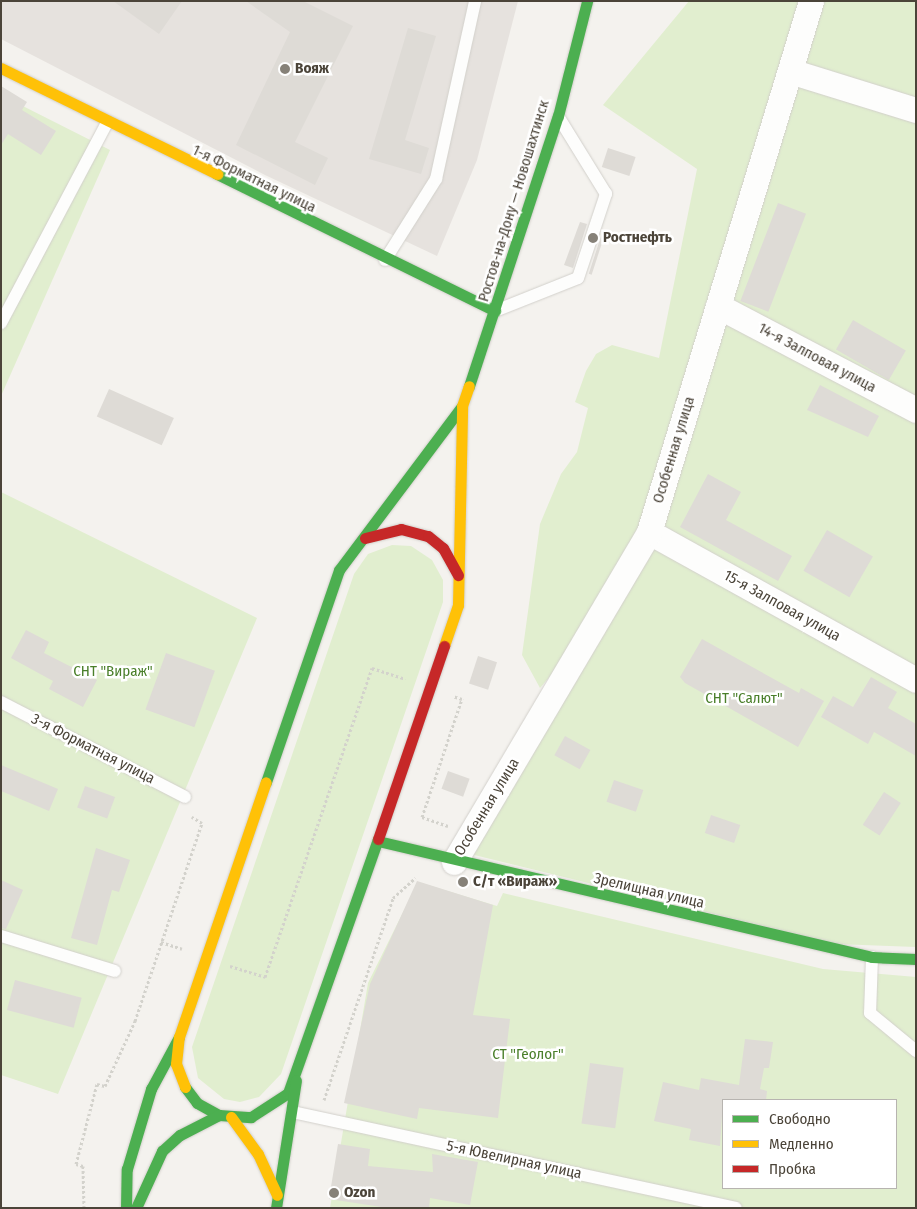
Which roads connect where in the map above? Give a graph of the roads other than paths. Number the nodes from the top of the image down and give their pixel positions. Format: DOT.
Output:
graph roads {
  1 [pos="475,1"];
  2 [pos="587,1"];
  3 [pos="811,1"];
  4 [pos="1,68"];
  5 [pos="793,72"];
  6 [pos="916,110"];
  7 [pos="558,116"];
  8 [pos="107,124"];
  9 [pos="385,260"];
  10 [pos="718,306"];
  11 [pos="495,311"];
  12 [pos="1,323"];
  13 [pos="462,406"];
  14 [pos="916,410"];
  15 [pos="649,532"];
  16 [pos="365,538"];
  17 [pos="458,575"];
  18 [pos="916,680"];
  19 [pos="1,702"];
  20 [pos="185,797"];
  21 [pos="378,841"];
  22 [pos="454,862"];
  23 [pos="1,936"];
  24 [pos="872,958"];
  25 [pos="916,959"];
  26 [pos="115,972"];
  27 [pos="179,1037"];
  28 [pos="916,1051"];
  29 [pos="297,1077"];
  30 [pos="292,1112"];
  31 [pos="225,1116"];
  32 [pos="277,1195"];
  33 [pos="126,1208"];
  34 [pos="136,1208"];
  35 [pos="276,1208"];
  36 [pos="736,1208"];
  1 -- 9 [label="lane"];
  2 -- 7 [label="main road, Ростов-на-Дону — Новошахтинск"];
  3 -- 5 [label="street, Особенная улица"];
  4 -- 8 [label="main road, 1-я Форматная улица"];
  5 -- 6 [label="street"];
  5 -- 10 [label="street, Особенная улица"];
  7 -- 11 [label="main road, Ростов-на-Дону — Новошахтинск"];
  7 -- 11 [label="lane"];
  8 -- 9 [label="main road, 1-я Форматная улица"];
  8 -- 12 [label="lane"];
  9 -- 11 [label="main road, 1-я Форматная улица"];
  10 -- 14 [label="street, 14-я Залповая улица"];
  10 -- 15 [label="street, Особенная улица"];
  11 -- 13 [label="main road, Ростов-на-Дону — Новошахтинск"];
  13 -- 16 [label="main road"];
  13 -- 17 [label="main road"];
  15 -- 18 [label="street, 15-я Залповая улица"];
  15 -- 22 [label="street, Особенная улица"];
  16 -- 17 [label="main road"];
  16 -- 27 [label="main road"];
  17 -- 21 [label="main road"];
  19 -- 20 [label="lane, 3-я Форматная улица"];
  21 -- 22 [label="main road, Зрелищная улица"];
  21 -- 29 [label="main road"];
  22 -- 24 [label="main road, Зрелищная улица"];
  23 -- 26 [label="lane"];
  24 -- 25 [label="main road, Зрелищная улица"];
  24 -- 28 [label="lane"];
  27 -- 31 [label="main road"];
  27 -- 33 [label="main road"];
  29 -- 30 [label="main road"];
  29 -- 31 [label="main road"];
  30 -- 32 [label="main road"];
  30 -- 36 [label="lane, 5-я Ювелирная улица"];
  31 -- 32 [label="main road"];
  31 -- 34 [label="main road"];
  32 -- 35 [label="main road"];
}
